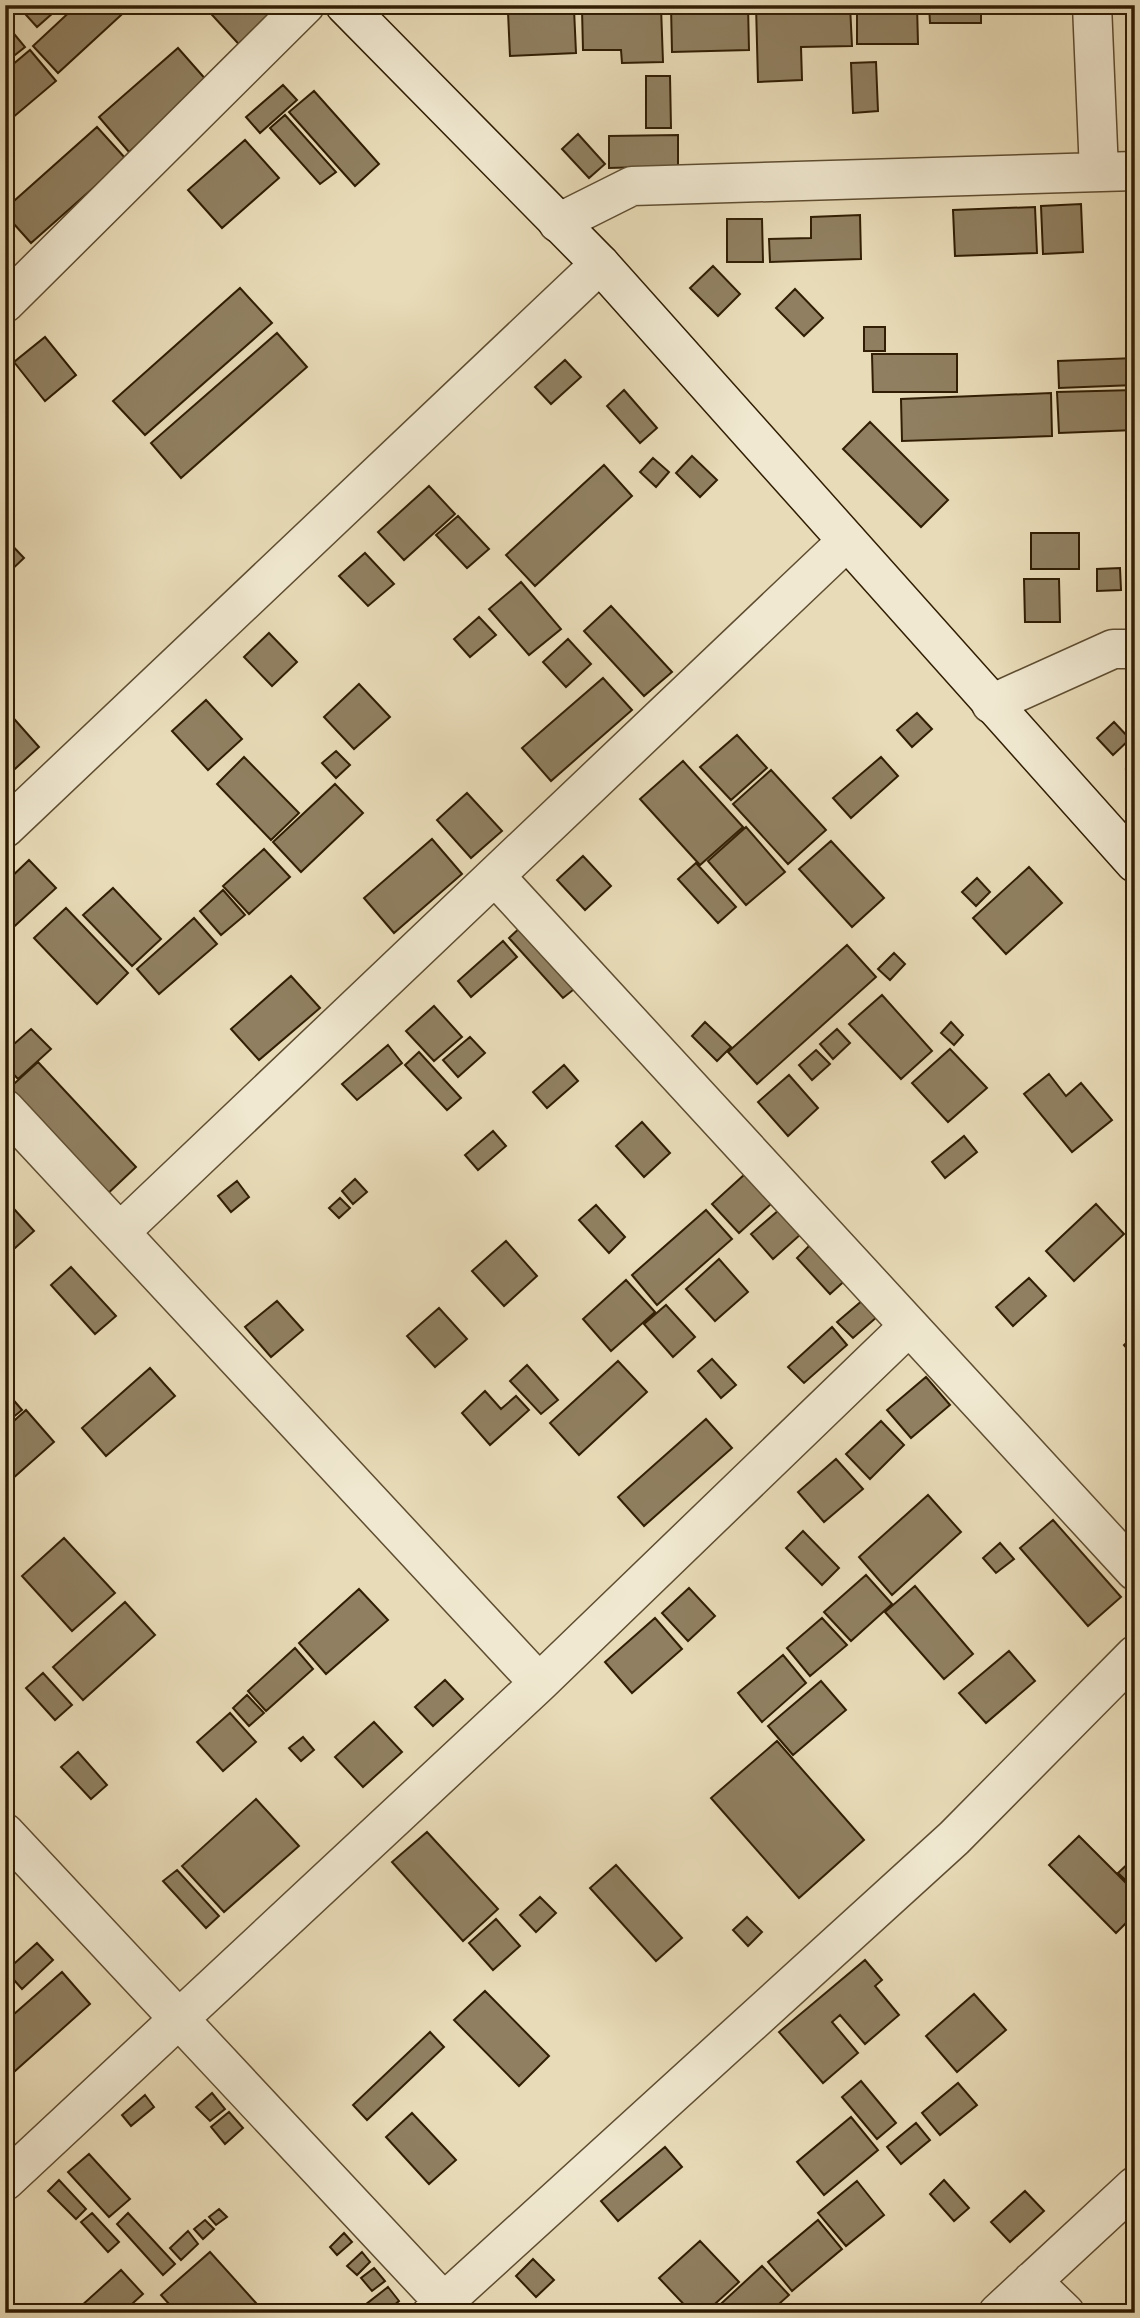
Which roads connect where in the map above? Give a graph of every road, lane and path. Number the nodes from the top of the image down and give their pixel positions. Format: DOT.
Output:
graph roads {
  1 [pos="305,5"];
  2 [pos="345,5"];
  3 [pos="1091,5"];
  4 [pos="1117,171"];
  5 [pos="558,223"];
  6 [pos="600,264"];
  7 [pos="5,303"];
  8 [pos="847,541"];
  9 [pos="1135,649"];
  10 [pos="991,704"];
  11 [pos="5,828"];
  12 [pos="1135,863"];
  13 [pos="495,876"];
  14 [pos="5,1109"];
  15 [pos="120,1233"];
  16 [pos="909,1326"];
  17 [pos="1135,1571"];
  18 [pos="1135,1654"];
  19 [pos="539,1683"];
  20 [pos="5,1833"];
  21 [pos="179,2019"];
  22 [pos="5,2180"];
  23 [pos="1135,2186"];
  24 [pos="1032,2281"];
  25 [pos="443,2309"];
  26 [pos="998,2313"];
  27 [pos="1065,2313"];
  1 -- 7 [label="street"];
  2 -- 5 [label="street"];
  3 -- 4 [label="street"];
  4 -- 5 [label="street"];
  5 -- 6 [label="street"];
  6 -- 8 [label="street"];
  6 -- 11 [label="street"];
  8 -- 10 [label="street"];
  8 -- 13 [label="street"];
  9 -- 10 [label="street"];
  10 -- 12 [label="street"];
  13 -- 15 [label="street"];
  13 -- 16 [label="street"];
  14 -- 15 [label="street"];
  15 -- 19 [label="street"];
  16 -- 17 [label="street"];
  16 -- 19 [label="street"];
  18 -- 25 [label="street"];
  19 -- 21 [label="street"];
  20 -- 21 [label="street"];
  21 -- 22 [label="street"];
  21 -- 25 [label="street"];
  23 -- 24 [label="street"];
  24 -- 26 [label="street"];
  24 -- 27 [label="street"];
}
